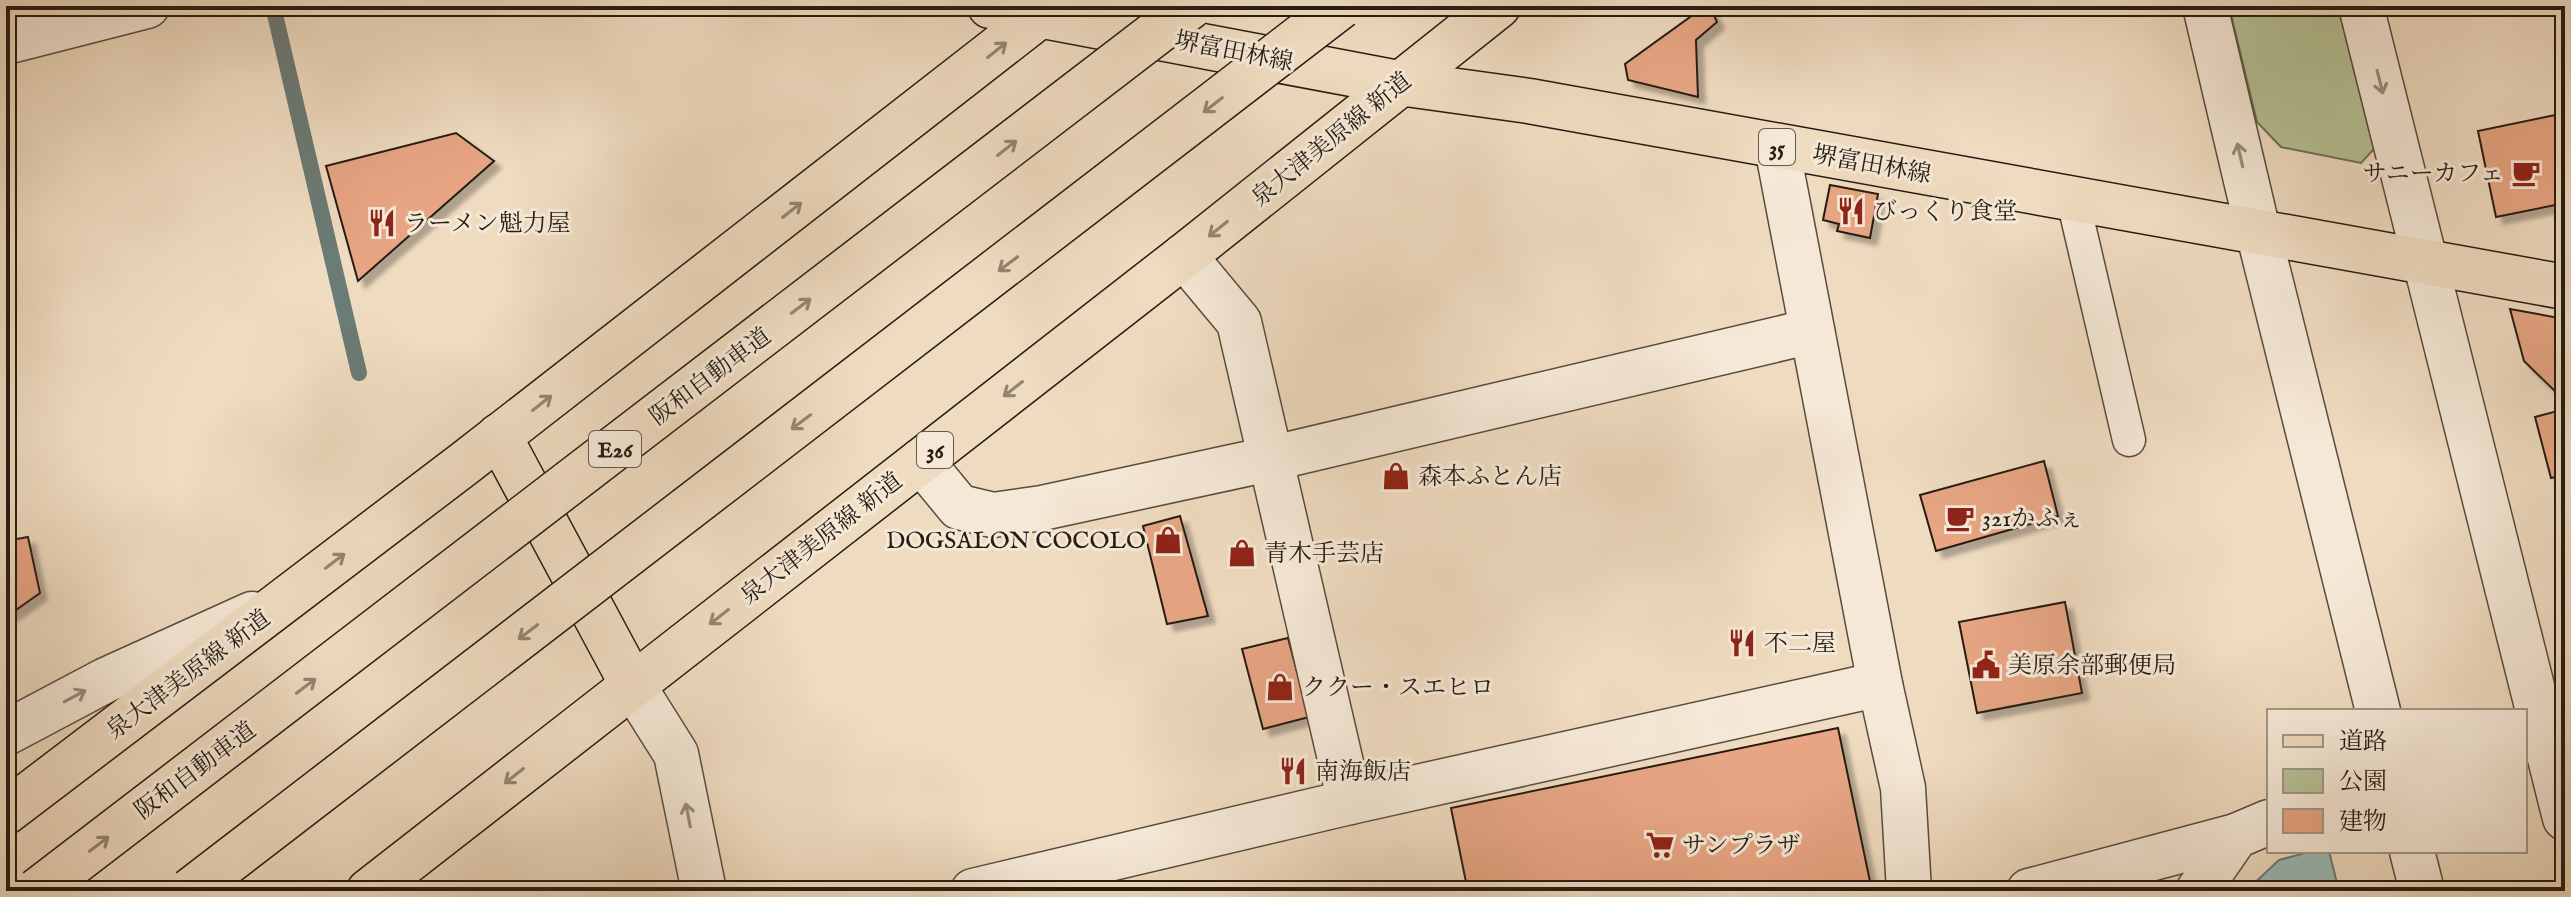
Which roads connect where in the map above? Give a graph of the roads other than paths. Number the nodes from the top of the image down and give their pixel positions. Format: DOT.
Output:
graph roads {
  1 [pos="147,6"];
  2 [pos="990,6"];
  3 [pos="1191,6"];
  4 [pos="1341,6"];
  5 [pos="1498,6"];
  6 [pos="2205,6"];
  7 [pos="2361,6"];
  8 [pos="1047,10"];
  9 [pos="6,42"];
  10 [pos="1399,83"];
  11 [pos="1777,147"];
  12 [pos="2073,200"];
  13 [pos="2258,231"];
  14 [pos="1184,256"];
  15 [pos="2424,259"];
  16 [pos="2565,287"];
  17 [pos="1812,331"];
  18 [pos="499,436"];
  19 [pos="2129,440"];
  20 [pos="1269,459"];
  21 [pos="921,461"];
  22 [pos="284,600"];
  23 [pos="632,684"];
  24 [pos="1880,684"];
  25 [pos="2378,709"];
  26 [pos="2543,709"];
  27 [pos="6,733"];
  28 [pos="1350,802"];
  29 [pos="6,812"];
  30 [pos="2565,818"];
  31 [pos="2252,829"];
  32 [pos="2412,853"];
  33 [pos="37,891"];
  34 [pos="190,891"];
  35 [pos="369,891"];
  36 [pos="704,891"];
  37 [pos="973,891"];
  38 [pos="1909,891"];
  39 [pos="2029,891"];
  40 [pos="2198,891"];
  41 [pos="2422,891"];
  1 -- 9 [label="street"];
  2 -- 8 [label="main road, 堺富田林線 / 35"];
  33 -- 3 [label="main road, 阪和自動車道 / E26, one-way, bridge"];
  4 -- 34 [label="main road, one-way, bridge"];
  5 -- 10 [label="main road, 泉大津美原線 新道 / 36"];
  13 -- 6 [label="street, one-way"];
  7 -- 15 [label="street, one-way"];
  8 -- 10 [label="main road, 堺富田林線 / 35"];
  18 -- 8 [label="main road, 泉大津美原線 新道, one-way"];
  10 -- 11 [label="main road, 堺富田林線 / 35"];
  10 -- 14 [label="main road, 泉大津美原線 新道 / 36, one-way"];
  11 -- 12 [label="main road, 堺富田林線 / 35"];
  11 -- 17 [label="street"];
  12 -- 13 [label="main road, 堺富田林線 / 35"];
  12 -- 19 [label="lane"];
  13 -- 15 [label="main road, 堺富田林線 / 35"];
  13 -- 25 [label="street"];
  14 -- 20 [label="street"];
  14 -- 21 [label="main road, 泉大津美原線 新道 / 36, one-way"];
  15 -- 16 [label="main road, 堺富田林線 / 35"];
  15 -- 26 [label="street"];
  17 -- 20 [label="street"];
  17 -- 24 [label="street"];
  22 -- 18 [label="main road, 泉大津美原線 新道, one-way"];
  18 -- 23 [label="main road"];
  20 -- 21 [label="street"];
  20 -- 28 [label="street"];
  21 -- 23 [label="main road, 泉大津美原線 新道 / 36, one-way"];
  27 -- 22 [label="street, one-way"];
  22 -- 29 [label="main road, 泉大津美原線 新道"];
  23 -- 35 [label="main road, 泉大津美原線 新道 / 36, one-way"];
  36 -- 23 [label="street, one-way"];
  24 -- 28 [label="street"];
  24 -- 38 [label="street"];
  26 -- 30 [label="street"];
  28 -- 37 [label="street"];
  31 -- 39 [label="street"];
  31 -- 40 [label="street"];
  32 -- 41 [label="street"];
}
